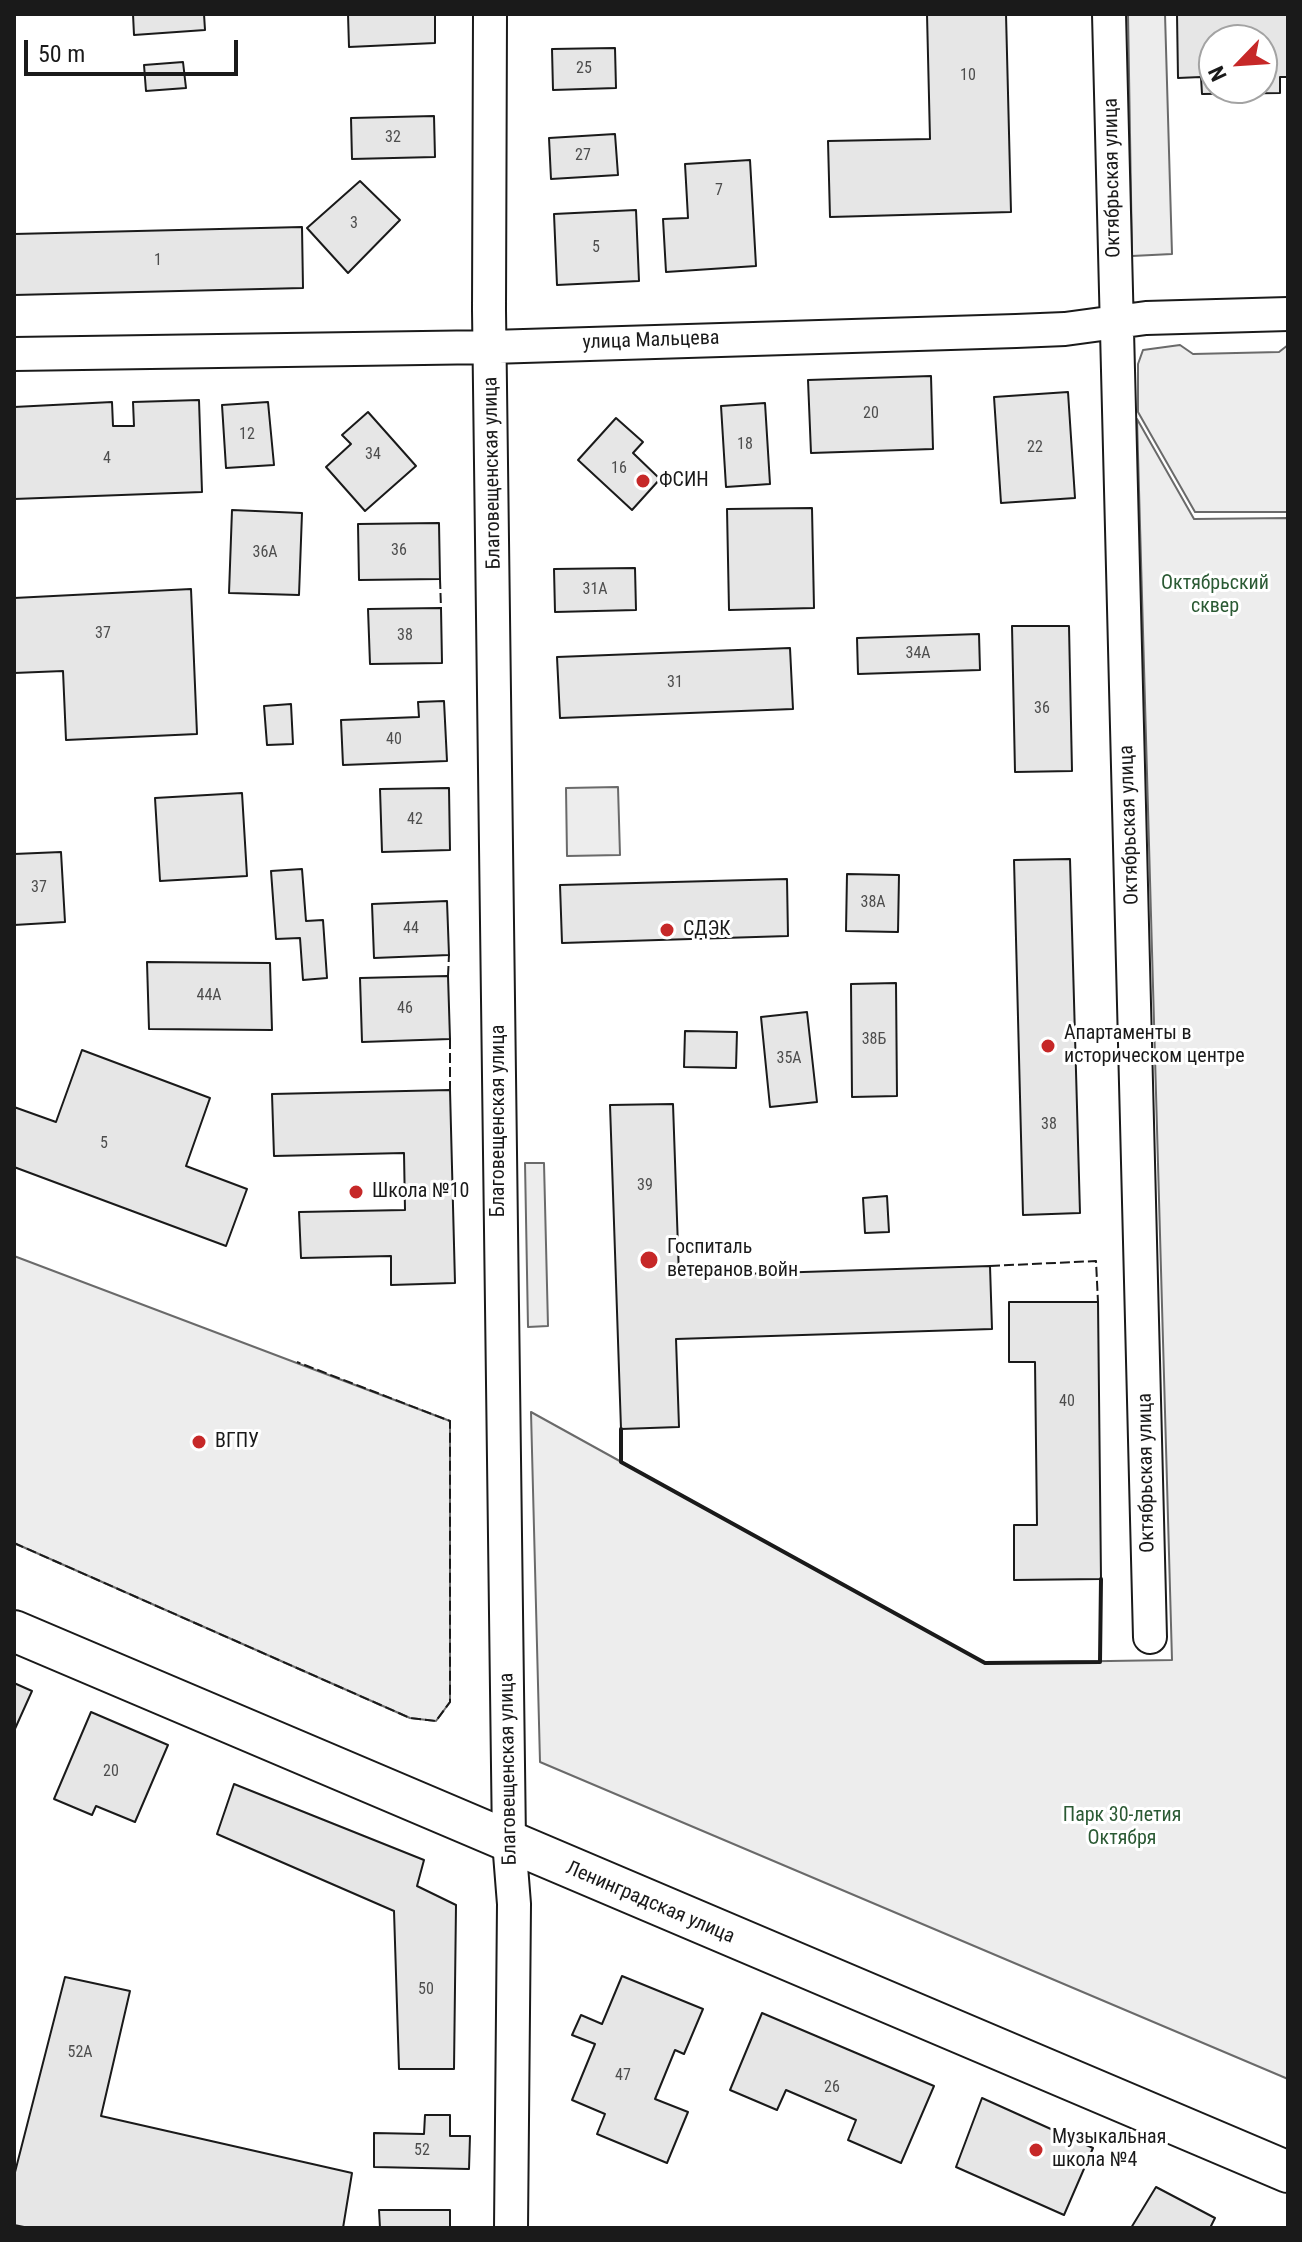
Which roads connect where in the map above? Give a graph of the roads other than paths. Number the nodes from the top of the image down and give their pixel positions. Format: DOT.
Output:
graph roads {
  1 [pos="490,14"];
  2 [pos="1109,14"];
  3 [pos="1288,314"];
  4 [pos="1116,320"];
  5 [pos="491,347"];
  6 [pos="14,354"];
  7 [pos="14,1631"];
  8 [pos="1150,1637"];
  9 [pos="509,1841"];
  10 [pos="1288,2172"];
  11 [pos="511,2228"];
  1 -- 5 [label="street, Благовещенская улица"];
  2 -- 4 [label="street, Октябрьская улица"];
  3 -- 4 [label="street, улица Мальцева"];
  4 -- 5 [label="street, улица Мальцева"];
  4 -- 8 [label="street, Октябрьская улица"];
  5 -- 6 [label="street, улица Мальцева"];
  5 -- 9 [label="street, Благовещенская улица"];
  7 -- 9 [label="main road, Ленинградская улица"];
  9 -- 10 [label="main road, Ленинградская улица"];
  9 -- 11 [label="street, Благовещенская улица"];
}
